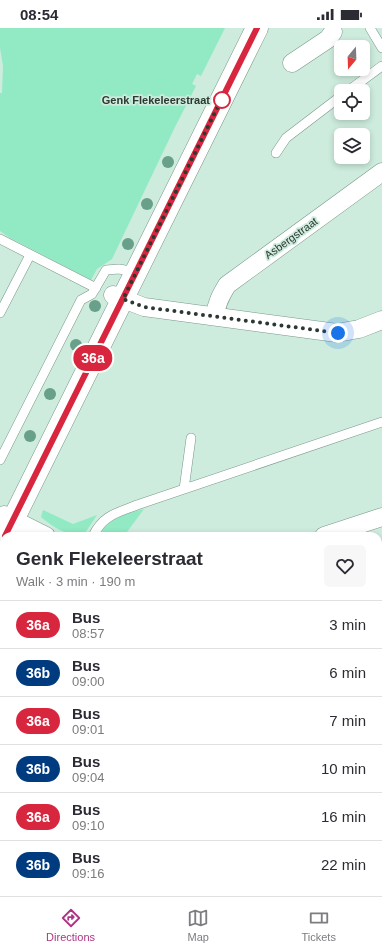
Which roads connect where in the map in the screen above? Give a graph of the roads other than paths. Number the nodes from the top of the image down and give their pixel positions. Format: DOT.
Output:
graph roads {
  1 [pos="245,28"];
  2 [pos="257,28"];
  3 [pos="370,28"];
  4 [pos="333,29"];
  5 [pos="382,48"];
  6 [pos="292,63"];
  7 [pos="382,66"];
  8 [pos="358,84"];
  9 [pos="334,101"];
  10 [pos="276,153"];
  11 [pos="382,172"];
  12 [pos="0,239"];
  13 [pos="30,254"];
  14 [pos="111,294"];
  15 [pos="0,313"];
  16 [pos="215,316"];
  17 [pos="382,320"];
  18 [pos="382,422"];
  19 [pos="191,438"];
  20 [pos="0,460"];
  21 [pos="184,489"];
  22 [pos="382,517"];
  23 [pos="5,526"];
  24 [pos="359,531"];
  25 [pos="30,532"];
  26 [pos="95,532"];
  1 -- 14 [label="street"];
  2 -- 14 [label="street"];
  3 -- 5 [label="lane"];
  4 -- 6 [label="street"];
  7 -- 8 [label="lane"];
  9 -- 10 [label="lane"];
  11 -- 16 [label="street, Asbergstraat"];
  12 -- 13 [label="lane"];
  13 -- 14 [label="lane"];
  13 -- 15 [label="lane"];
  14 -- 16 [label="street"];
  14 -- 20 [label="lane"];
  14 -- 23 [label="street"];
  16 -- 17 [label="street"];
  18 -- 21 [label="lane"];
  19 -- 21 [label="lane"];
  21 -- 26 [label="lane"];
  22 -- 24 [label="street"];
  23 -- 25 [label="street"];
}
